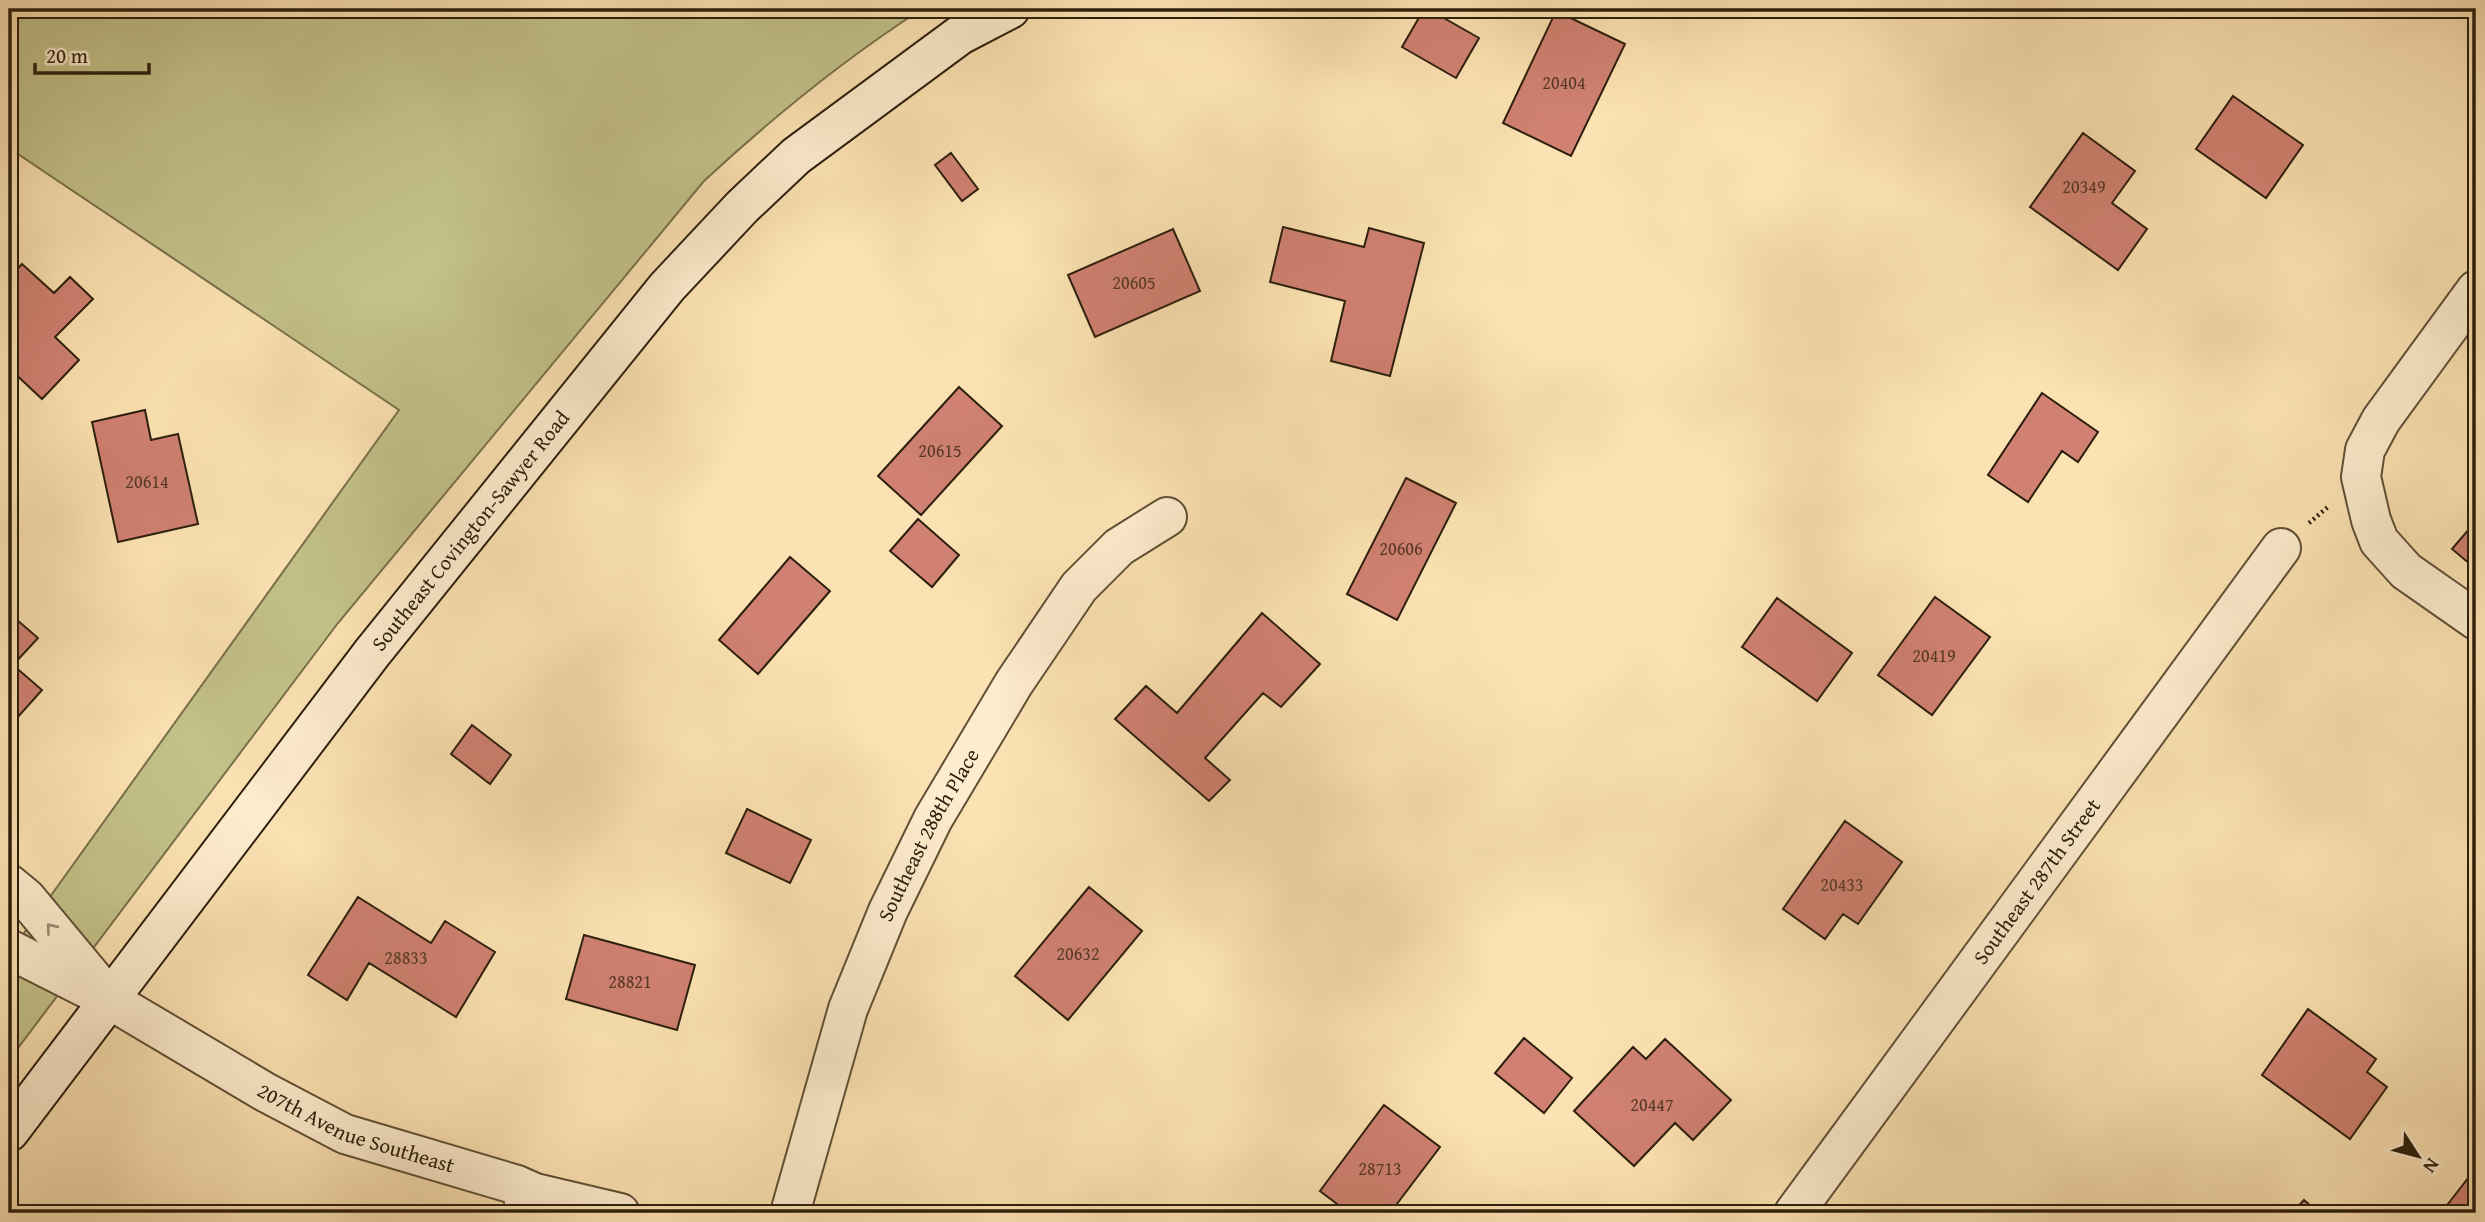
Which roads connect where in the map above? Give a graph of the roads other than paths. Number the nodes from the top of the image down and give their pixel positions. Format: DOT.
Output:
graph roads {
  1 [pos="1010,9"];
  2 [pos="2476,290"];
  3 [pos="1167,517"];
  4 [pos="2281,548"];
  5 [pos="2476,620"];
  6 [pos="9,884"];
  7 [pos="9,949"];
  8 [pos="110,1000"];
  9 [pos="9,1132"];
  10 [pos="517,1199"];
  11 [pos="620,1213"];
  12 [pos="790,1213"];
  13 [pos="1794,1213"];
  1 -- 8 [label="street, Southeast Covington-Sawyer Road"];
  2 -- 5 [label="street"];
  3 -- 12 [label="street, Southeast 288th Place"];
  4 -- 13 [label="street, Southeast 287th Street"];
  8 -- 6 [label="street, 207th Avenue Southeast, one-way"];
  7 -- 8 [label="street, 207th Avenue Southeast"];
  8 -- 9 [label="street, Southeast Covington-Sawyer Road"];
  8 -- 10 [label="street, 207th Avenue Southeast"];
  10 -- 11 [label="street, 207th Avenue Southeast"];
}
